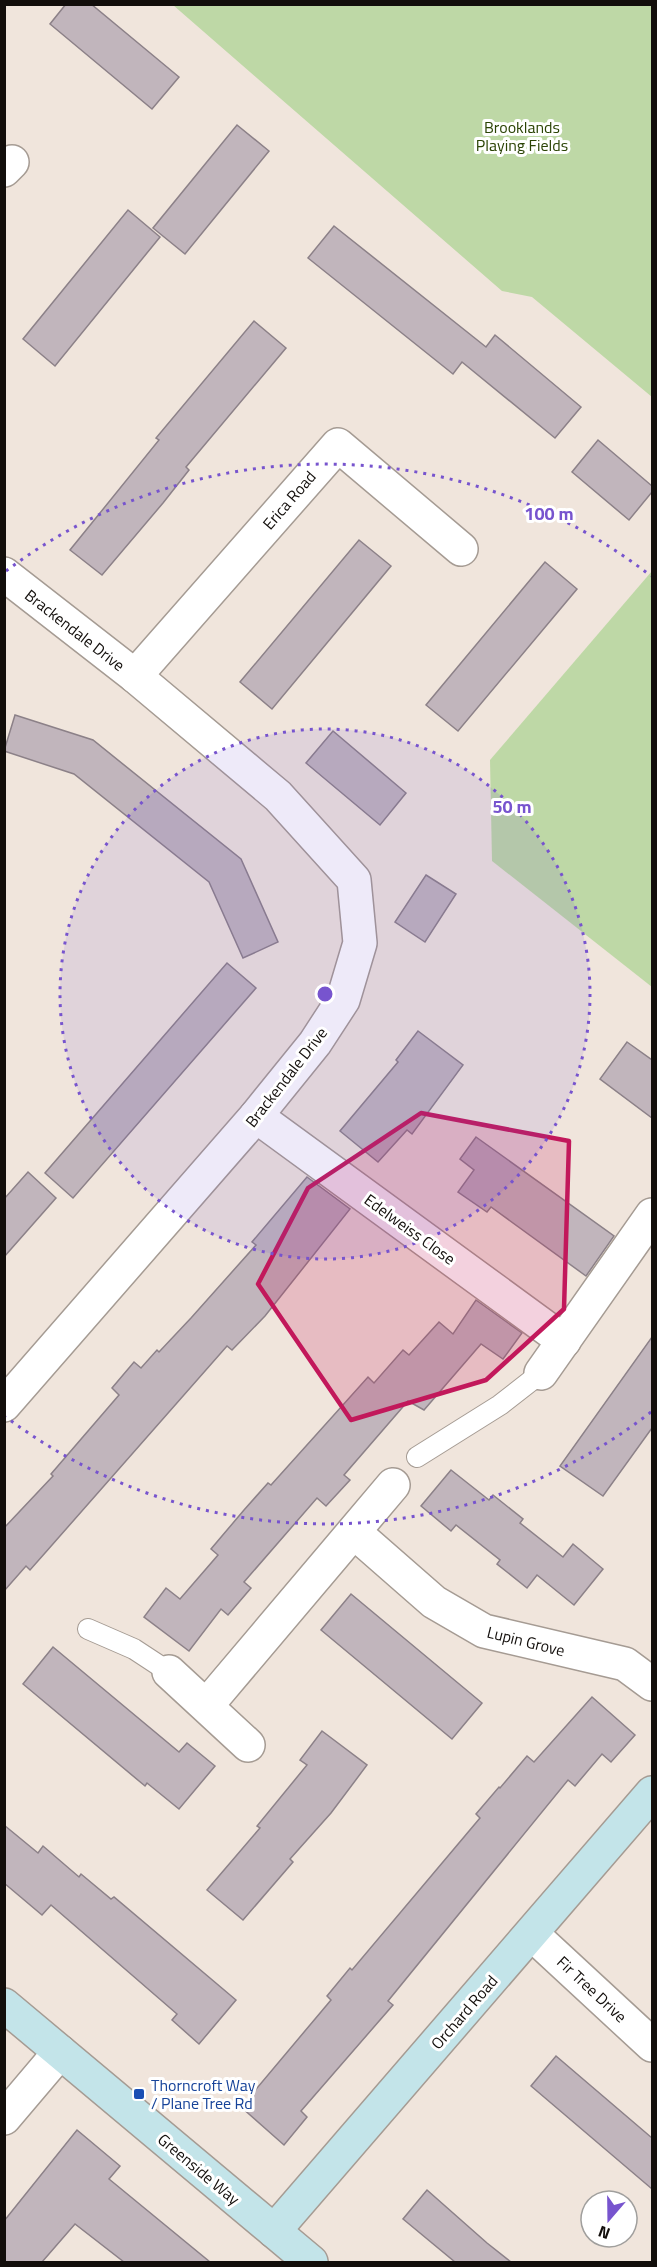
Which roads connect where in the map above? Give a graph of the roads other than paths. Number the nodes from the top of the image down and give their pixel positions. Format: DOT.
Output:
graph roads {
  1 [pos="461,549"];
  2 [pos="4,574"];
  3 [pos="135,676"];
  4 [pos="256,1116"];
  5 [pos="652,1215"];
  6 [pos="564,1341"];
  7 [pos="541,1373"];
  8 [pos="4,1405"];
  9 [pos="417,1457"];
  10 [pos="393,1485"];
  11 [pos="354,1532"];
  12 [pos="88,1629"];
  13 [pos="169,1672"];
  14 [pos="652,1684"];
  15 [pos="207,1705"];
  16 [pos="248,1745"];
  17 [pos="652,1793"];
  18 [pos="532,1934"];
  19 [pos="4,2005"];
  20 [pos="652,2045"];
  21 [pos="60,2052"];
  22 [pos="4,2118"];
  23 [pos="274,2231"];
  24 [pos="311,2262"];
  1 -- 3 [label="street, Erica Road"];
  2 -- 3 [label="street, Brackendale Drive"];
  3 -- 4 [label="street, Brackendale Drive"];
  4 -- 6 [label="street, Edelweiss Close"];
  4 -- 8 [label="street, Brackendale Drive"];
  5 -- 6 [label="street"];
  6 -- 7 [label="street"];
  7 -- 9 [label="lane"];
  10 -- 11 [label="street"];
  11 -- 14 [label="street, Lupin Grove"];
  11 -- 15 [label="street"];
  12 -- 13 [label="lane"];
  13 -- 15 [label="street"];
  15 -- 16 [label="street"];
  17 -- 18 [label="street, Orchard Road"];
  18 -- 20 [label="street, Fir Tree Drive"];
  18 -- 23 [label="street, Orchard Road"];
  19 -- 21 [label="street, Greenside Way"];
  21 -- 22 [label="street"];
  21 -- 23 [label="street, Greenside Way"];
  23 -- 24 [label="street, Greenside Way"];
}
